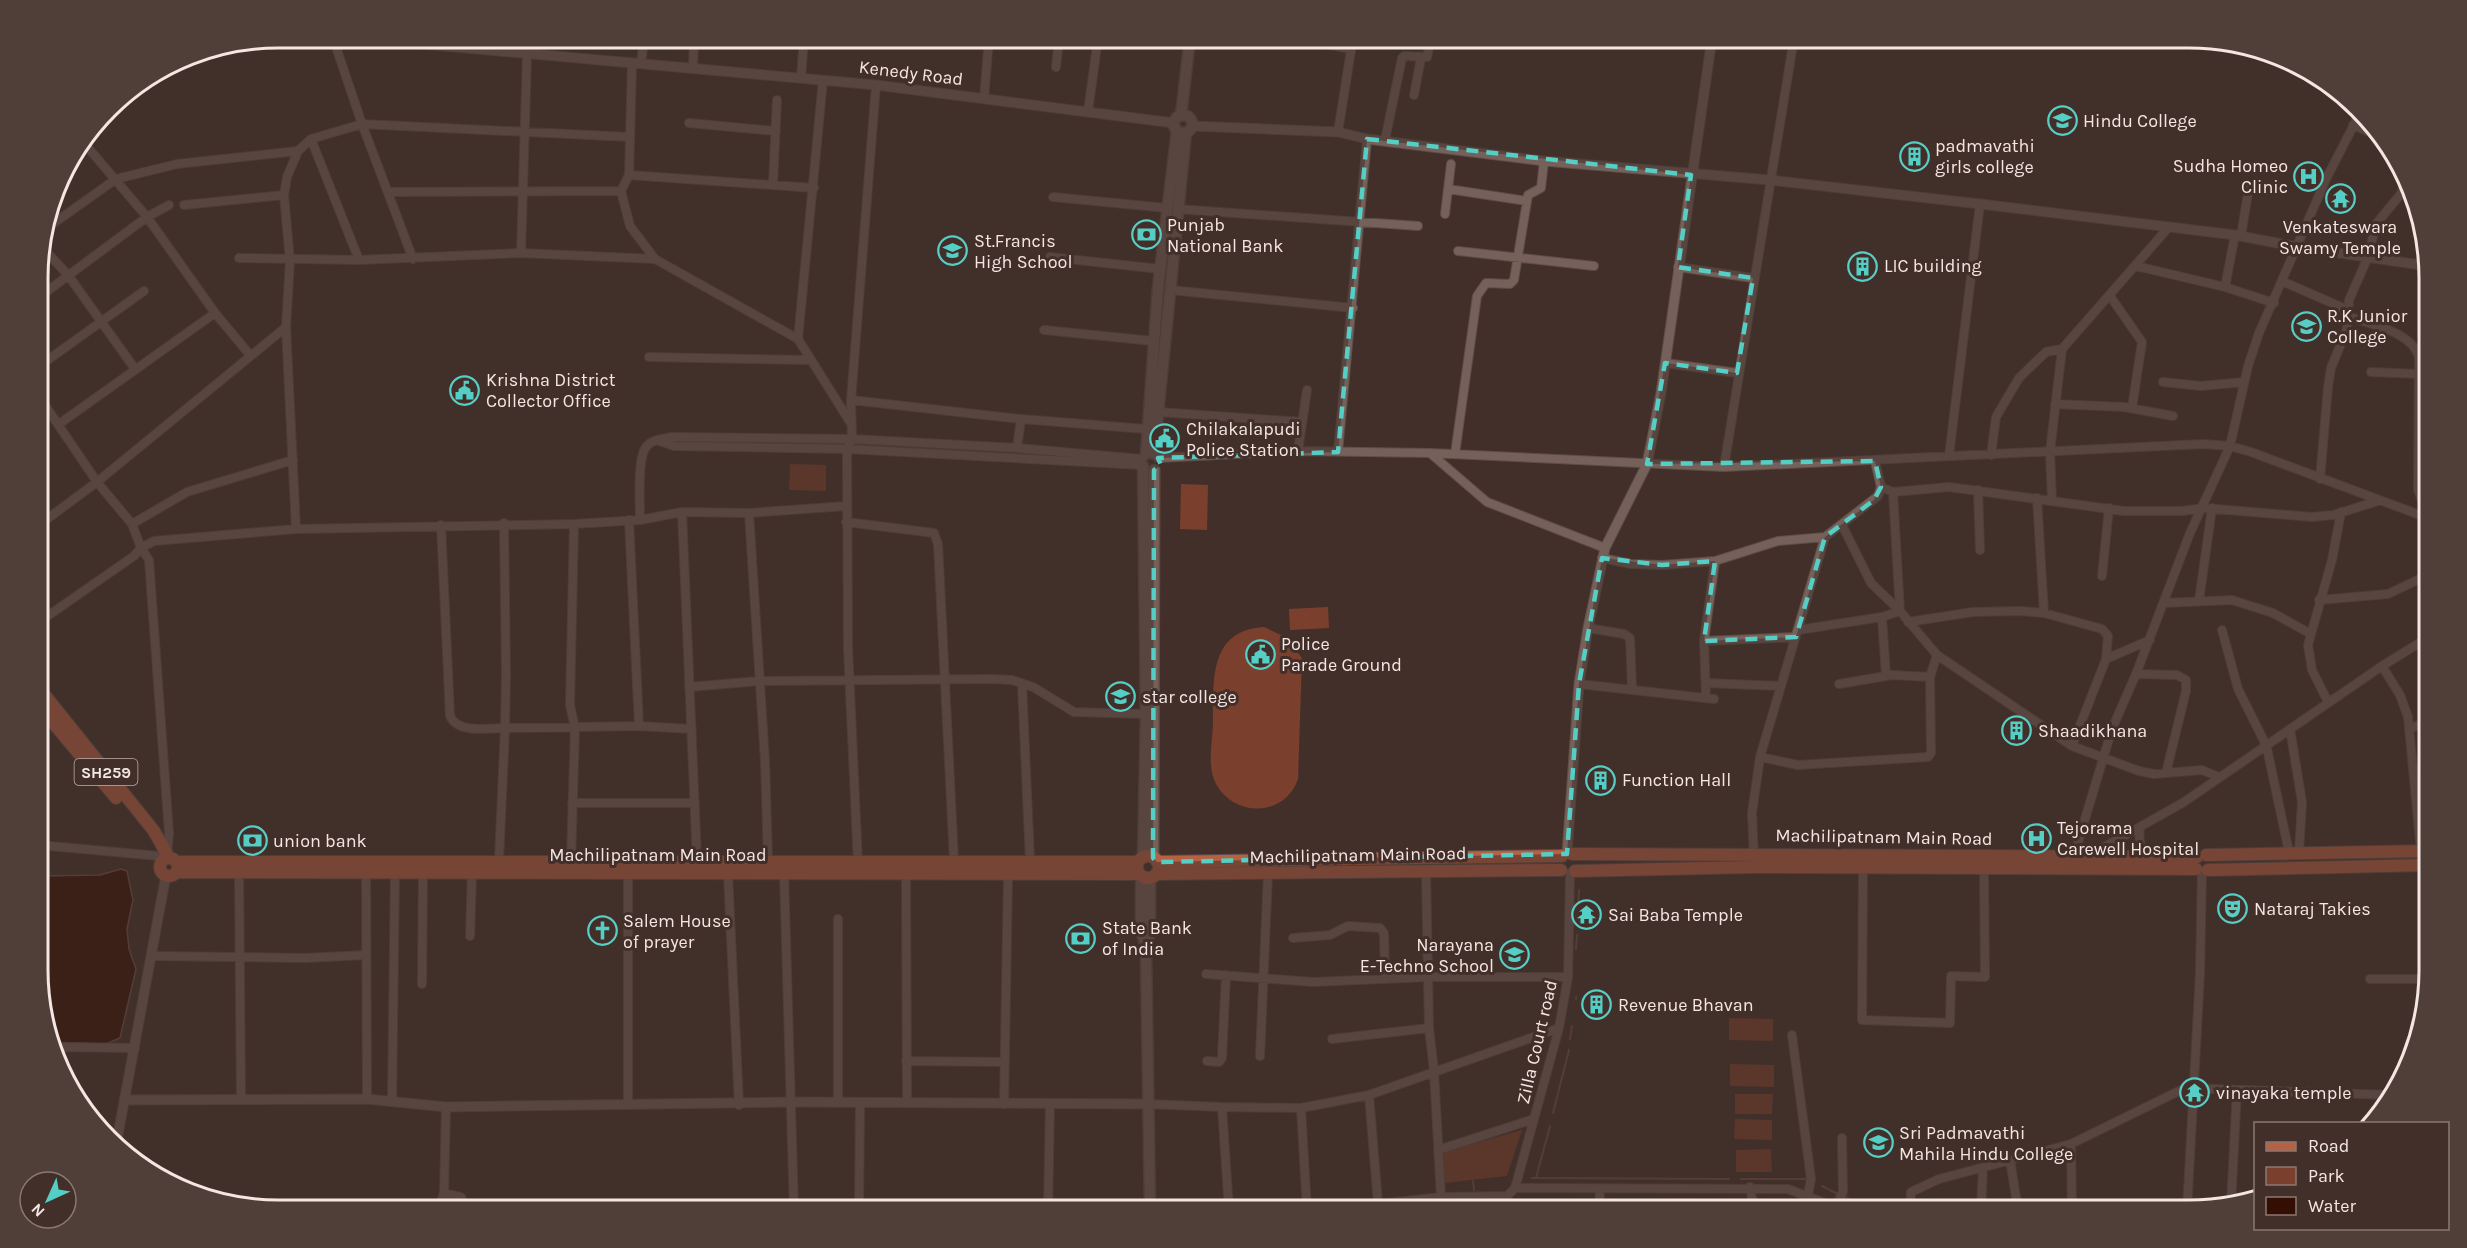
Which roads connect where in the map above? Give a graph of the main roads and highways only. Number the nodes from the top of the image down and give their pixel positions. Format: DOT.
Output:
graph roads {
  1 [pos="1189,48"];
  2 [pos="1172,209"];
  3 [pos="1147,459"];
  4 [pos="48,699"];
  5 [pos="48,718"];
  6 [pos="2419,851"];
  7 [pos="1567,855"];
  8 [pos="2070,862"];
  9 [pos="168,863"];
  10 [pos="2202,864"];
  11 [pos="2419,865"];
  12 [pos="858,866"];
  13 [pos="307,867"];
  14 [pos="1147,868"];
  15 [pos="1569,871"];
  16 [pos="1150,1200"];
  1 -- 2 [label="main road"];
  2 -- 3 [label="main road"];
  2 -- 3 [label="main road"];
  3 -- 14 [label="main road"];
  3 -- 14 [label="main road"];
  4 -- 9 [label="main road, SH259"];
  5 -- 9 [label="main road, SH259"];
  6 -- 10 [label="main road, Machilipatnam Main Road"];
  7 -- 8 [label="main road, Machilipatnam Main Road"];
  7 -- 14 [label="main road, Machilipatnam Main Road"];
  7 -- 15 [label="main road"];
  7 -- 15 [label="main road"];
  8 -- 10 [label="main road, Machilipatnam Main Road"];
  8 -- 10 [label="main road, Machilipatnam Main Road"];
  8 -- 15 [label="main road, Machilipatnam Main Road"];
  9 -- 13 [label="main road, Machilipatnam Main Road"];
  9 -- 13 [label="main road, Machilipatnam Main Road"];
  10 -- 11 [label="main road, Machilipatnam Main Road"];
  12 -- 13 [label="main road, Machilipatnam Main Road"];
  12 -- 13 [label="main road, Machilipatnam Main Road"];
  12 -- 14 [label="main road, Machilipatnam Main Road"];
  12 -- 14 [label="main road, Machilipatnam Main Road"];
  14 -- 15 [label="main road, Machilipatnam Main Road"];
  14 -- 16 [label="main road"];
}
